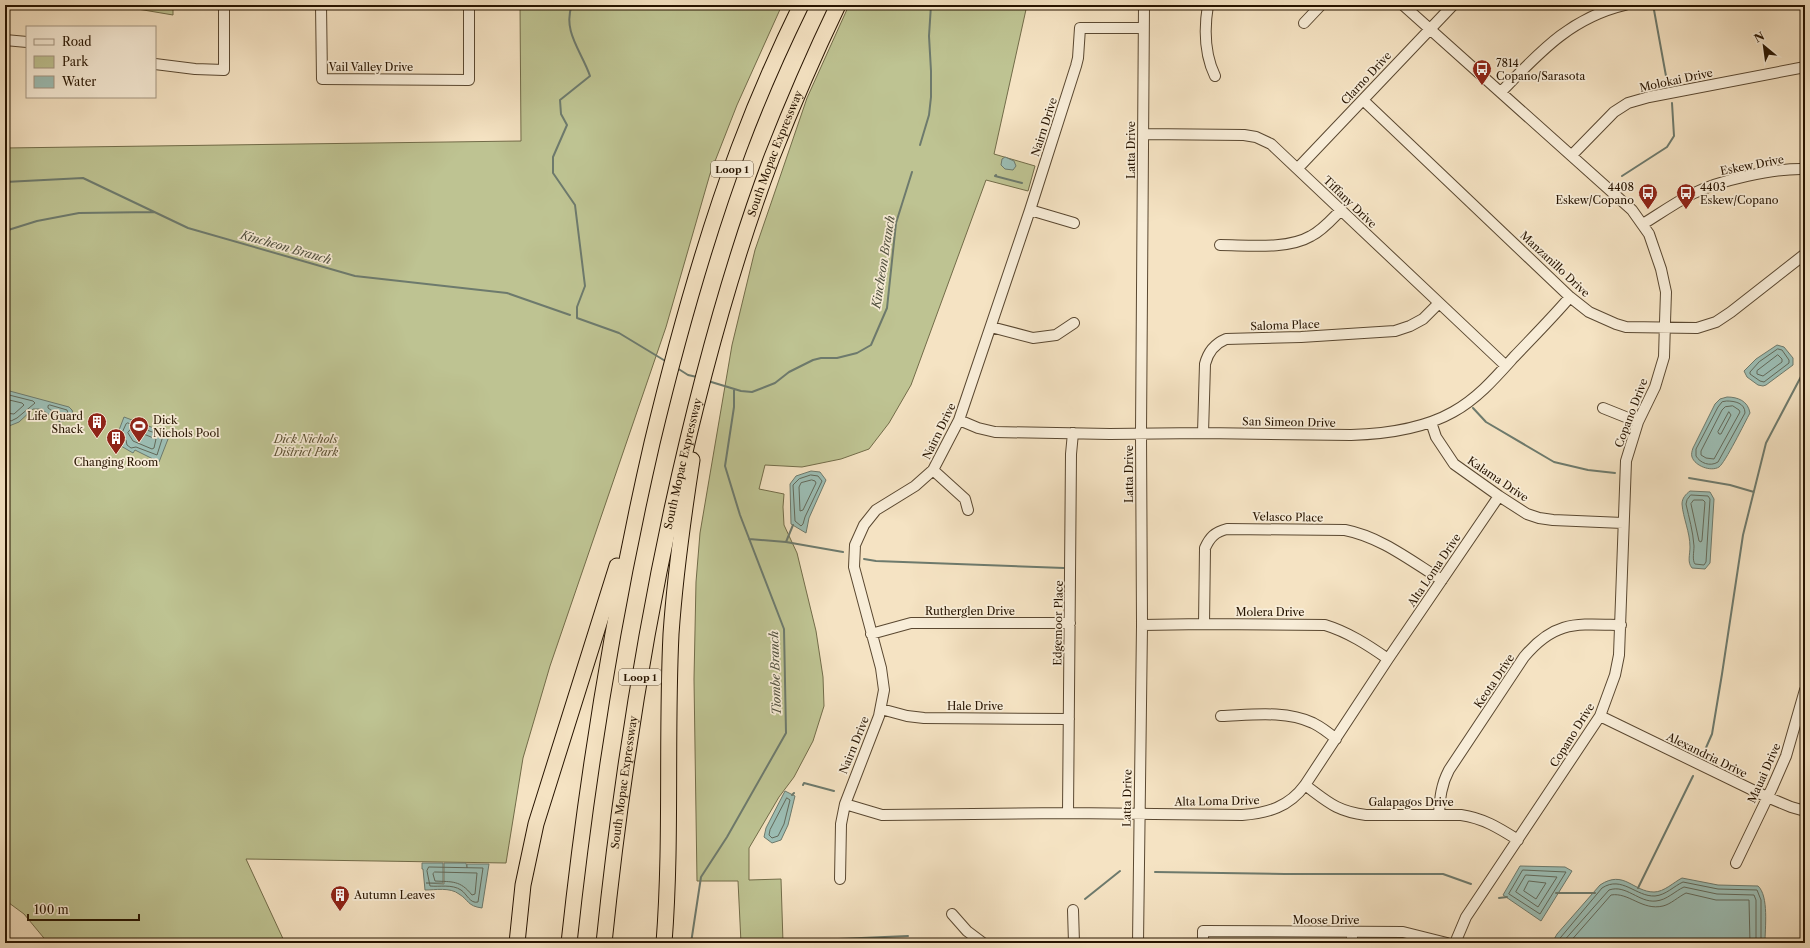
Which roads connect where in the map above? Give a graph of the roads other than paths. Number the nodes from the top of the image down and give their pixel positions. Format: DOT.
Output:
graph roads {
  1 [pos="224,5"];
  2 [pos="321,5"];
  3 [pos="469,5"];
  4 [pos="800,5"];
  5 [pos="838,5"];
  6 [pos="1144,5"];
  7 [pos="1208,5"];
  8 [pos="1321,5"];
  9 [pos="1403,5"];
  10 [pos="1453,5"];
  11 [pos="1625,5"];
  12 [pos="1304,23"];
  13 [pos="1144,28"];
  14 [pos="1430,28"];
  15 [pos="5,40"];
  16 [pos="26,42"];
  17 [pos="156,64"];
  18 [pos="1805,67"];
  19 [pos="1215,76"];
  20 [pos="1501,92"];
  21 [pos="1363,100"];
  22 [pos="1143,134"];
  23 [pos="1572,155"];
  24 [pos="1298,168"];
  25 [pos="1805,169"];
  26 [pos="1030,210"];
  27 [pos="1341,210"];
  28 [pos="1074,223"];
  29 [pos="1643,224"];
  30 [pos="1220,245"];
  31 [pos="1805,254"];
  32 [pos="1570,297"];
  33 [pos="1439,303"];
  34 [pos="1074,323"];
  35 [pos="991,327"];
  36 [pos="1665,328"];
  37 [pos="1506,366"];
  38 [pos="1603,408"];
  39 [pos="696,416"];
  40 [pos="959,420"];
  41 [pos="1432,422"];
  42 [pos="1638,422"];
  43 [pos="1073,433"];
  44 [pos="1141,433"];
  45 [pos="1203,433"];
  46 [pos="933,470"];
  47 [pos="1499,496"];
  48 [pos="968,510"];
  49 [pos="1623,523"];
  50 [pos="632,528"];
  51 [pos="1442,580"];
  52 [pos="1070,623"];
  53 [pos="1204,624"];
  54 [pos="1142,625"];
  55 [pos="1621,625"];
  56 [pos="871,634"];
  57 [pos="1388,658"];
  58 [pos="1805,690"];
  59 [pos="1803,703"];
  60 [pos="882,709"];
  61 [pos="1221,716"];
  62 [pos="1600,716"];
  63 [pos="1069,719"];
  64 [pos="1336,739"];
  65 [pos="1305,785"];
  66 [pos="1767,797"];
  67 [pos="845,804"];
  68 [pos="1805,811"];
  69 [pos="1068,813"];
  70 [pos="1139,814"];
  71 [pos="1439,814"];
  72 [pos="1518,840"];
  73 [pos="1736,863"];
  74 [pos="840,879"];
  75 [pos="1073,910"];
  76 [pos="952,914"];
  77 [pos="1352,932"];
  78 [pos="517,943"];
  79 [pos="569,943"];
  80 [pos="604,943"];
  81 [pos="664,943"];
  82 [pos="984,943"];
  83 [pos="1074,943"];
  84 [pos="1138,943"];
  85 [pos="1203,943"];
  86 [pos="1352,943"];
  87 [pos="1447,943"];
  88 [pos="1455,943"];
  1 -- 17 [label="street"];
  2 -- 3 [label="street, Vail Valley Drive"];
  4 -- 50 [label="highway, Loop 1"];
  5 -- 39 [label="highway, South Mopac Expressway / Loop 1"];
  6 -- 13 [label="street, Latta Drive"];
  7 -- 19 [label="street"];
  8 -- 12 [label="street"];
  9 -- 14 [label="street, Copano Drive"];
  10 -- 14 [label="street, Clarno Drive"];
  11 -- 20 [label="street"];
  13 -- 22 [label="street, Latta Drive"];
  13 -- 26 [label="street, Nairn Drive"];
  14 -- 20 [label="street, Copano Drive"];
  14 -- 21 [label="street, Clarno Drive"];
  15 -- 16 [label="street"];
  18 -- 23 [label="street, Molokai Drive"];
  20 -- 23 [label="street, Copano Drive"];
  21 -- 24 [label="street, Clarno Drive"];
  21 -- 32 [label="street, Manzanillo Drive"];
  22 -- 24 [label="street, Tiffany Drive"];
  22 -- 44 [label="street, Latta Drive"];
  23 -- 29 [label="street, Copano Drive"];
  24 -- 27 [label="street, Tiffany Drive"];
  25 -- 29 [label="street, Eskew Drive"];
  26 -- 28 [label="street"];
  26 -- 35 [label="street, Nairn Drive"];
  27 -- 30 [label="street"];
  27 -- 33 [label="street, Tiffany Drive"];
  29 -- 36 [label="street, Copano Drive"];
  31 -- 36 [label="street, Manzanillo Drive"];
  32 -- 36 [label="street, Manzanillo Drive"];
  32 -- 37 [label="street, San Simeon Drive"];
  33 -- 37 [label="street, Tiffany Drive"];
  33 -- 45 [label="street, Saloma Place"];
  34 -- 35 [label="street"];
  35 -- 40 [label="street, Nairn Drive"];
  36 -- 42 [label="street, Copano Drive"];
  37 -- 41 [label="street, San Simeon Drive"];
  38 -- 42 [label="street"];
  39 -- 80 [label="highway, South Mopac Expressway / Loop 1"];
  39 -- 81 [label="highway"];
  40 -- 43 [label="street, San Simeon Drive"];
  40 -- 46 [label="street, Nairn Drive"];
  41 -- 45 [label="street, San Simeon Drive"];
  41 -- 47 [label="street, Kalama Drive"];
  42 -- 49 [label="street, Copano Drive"];
  43 -- 44 [label="street, San Simeon Drive"];
  43 -- 52 [label="street, Edgemoor Place"];
  44 -- 45 [label="street, San Simeon Drive"];
  44 -- 54 [label="street, Latta Drive"];
  46 -- 48 [label="street"];
  46 -- 56 [label="street, Nairn Drive"];
  47 -- 49 [label="street, Kalama Drive"];
  47 -- 51 [label="street, Alta Loma Drive"];
  49 -- 55 [label="street, Copano Drive"];
  50 -- 78 [label="highway"];
  50 -- 79 [label="highway, Loop 1"];
  51 -- 53 [label="street, Velasco Place"];
  51 -- 57 [label="street, Alta Loma Drive"];
  52 -- 56 [label="street, Rutherglen Drive"];
  52 -- 63 [label="street, Edgemoor Place"];
  53 -- 54 [label="street, Molera Drive"];
  53 -- 57 [label="street, Molera Drive"];
  54 -- 70 [label="street, Latta Drive"];
  55 -- 62 [label="street, Copano Drive"];
  55 -- 71 [label="street, Keota Drive"];
  56 -- 60 [label="street, Nairn Drive"];
  57 -- 64 [label="street, Alta Loma Drive"];
  58 -- 59 [label="street, Mauai Drive"];
  59 -- 66 [label="street, Mauai Drive"];
  60 -- 63 [label="street, Hale Drive"];
  60 -- 67 [label="street, Nairn Drive"];
  61 -- 64 [label="street"];
  62 -- 66 [label="street, Alexandria Drive"];
  62 -- 72 [label="street, Copano Drive"];
  63 -- 69 [label="street, Edgemoor Place"];
  64 -- 65 [label="street, Alta Loma Drive"];
  65 -- 70 [label="street, Alta Loma Drive"];
  65 -- 71 [label="street, Galapagos Drive"];
  66 -- 68 [label="street, Alexandria Drive"];
  66 -- 73 [label="street, Mauai Drive"];
  67 -- 69 [label="street, Alta Loma Drive"];
  67 -- 74 [label="street, Nairn Drive"];
  69 -- 70 [label="street, Alta Loma Drive"];
  70 -- 84 [label="street, Latta Drive"];
  71 -- 72 [label="street, Galapagos Drive"];
  72 -- 88 [label="street, Copano Drive"];
  75 -- 83 [label="street"];
  76 -- 82 [label="street"];
  77 -- 85 [label="street, Moose Drive"];
  77 -- 86 [label="street"];
  77 -- 87 [label="street, Moose Drive"];
}
